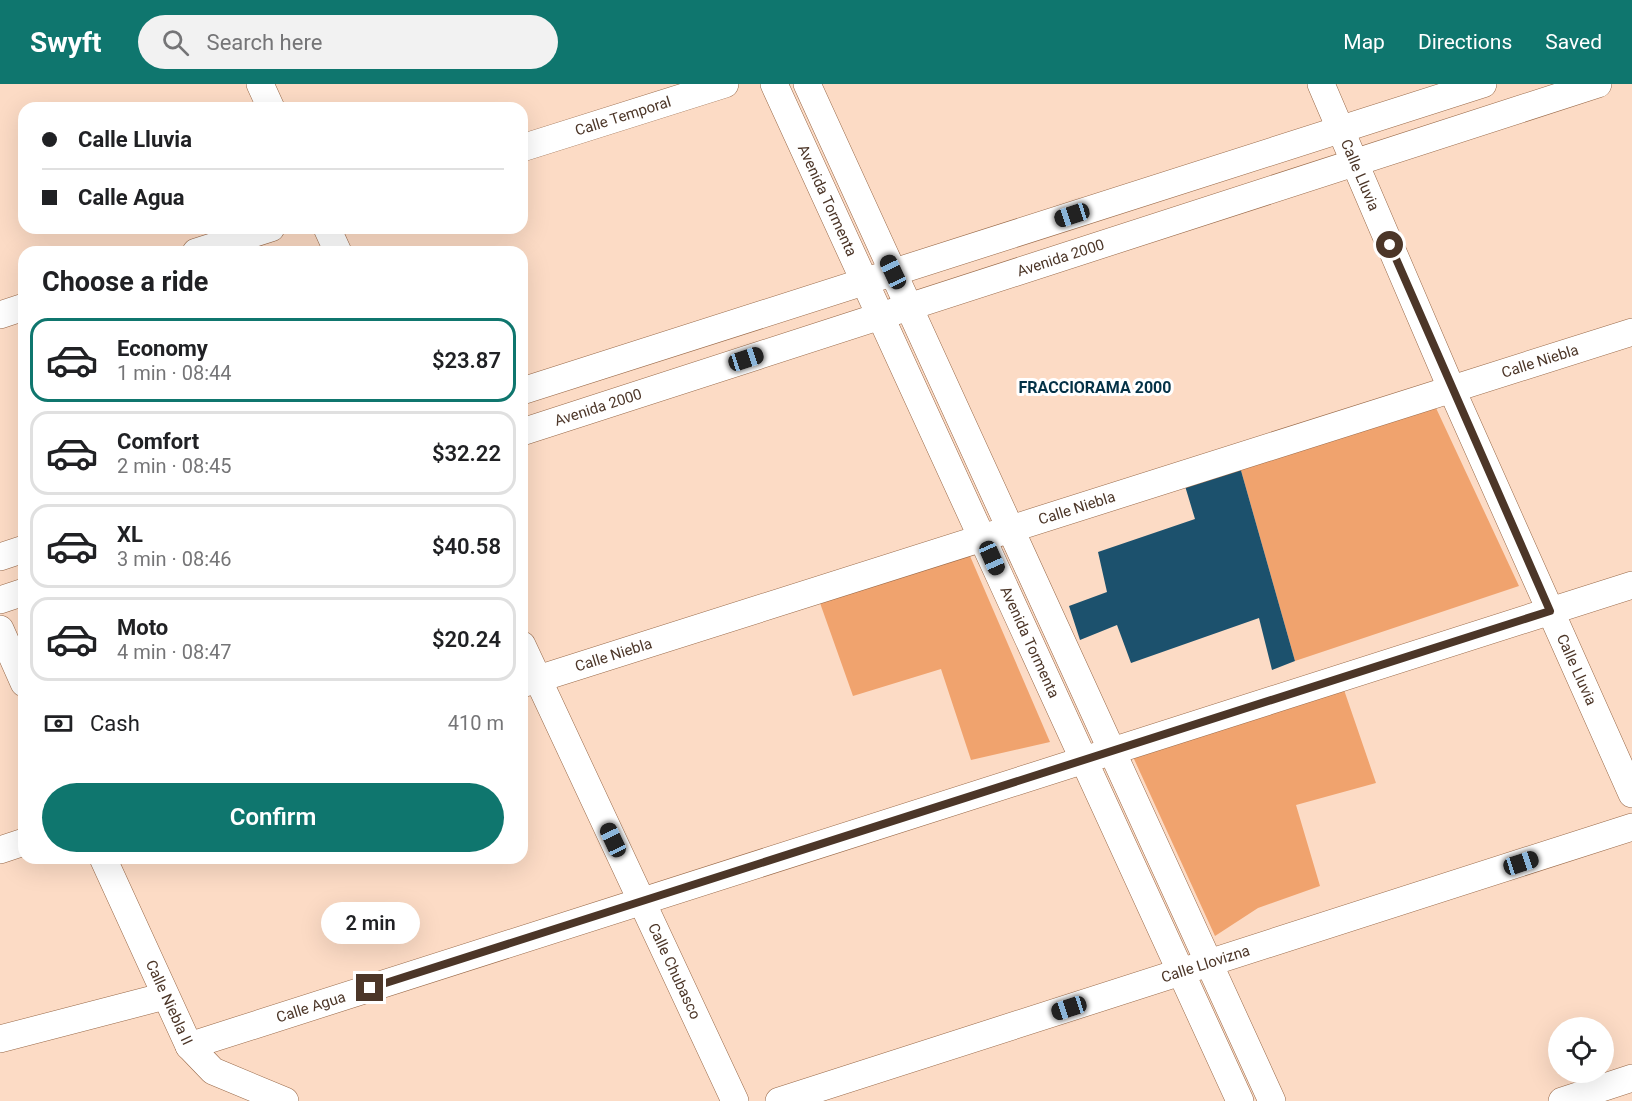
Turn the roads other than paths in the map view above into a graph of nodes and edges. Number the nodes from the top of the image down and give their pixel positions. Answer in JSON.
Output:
{"nodes":[{"id":1,"x":260,"y":84,"type":"edge"},
{"id":2,"x":725,"y":84,"type":"edge"},
{"id":3,"x":774,"y":84,"type":"edge"},
{"id":4,"x":807,"y":84,"type":"edge"},
{"id":5,"x":1321,"y":84,"type":"edge"},
{"id":6,"x":1483,"y":84,"type":"edge"},
{"id":7,"x":1598,"y":84,"type":"edge"},
{"id":8,"x":268,"y":102,"type":"edge"},
{"id":9,"x":1340,"y":130,"type":"junction"},
{"id":10,"x":528,"y":146,"type":"edge"},
{"id":11,"x":1354,"y":163,"type":"junction"},
{"id":12,"x":252,"y":234,"type":"edge"},
{"id":13,"x":215,"y":246,"type":"edge"},
{"id":14,"x":893,"y":272,"type":"junction"},
{"id":15,"x":865,"y":281,"type":"junction"},
{"id":16,"x":909,"y":306,"type":"junction"},
{"id":17,"x":18,"y":309,"type":"edge"},
{"id":18,"x":0,"y":315,"type":"edge"},
{"id":19,"x":880,"y":315,"type":"junction"},
{"id":20,"x":1632,"y":332,"type":"edge"},
{"id":21,"x":528,"y":389,"type":"edge"},
{"id":22,"x":1452,"y":390,"type":"junction"},
{"id":23,"x":528,"y":430,"type":"edge"},
{"id":24,"x":1011,"y":529,"type":"junction"},
{"id":25,"x":983,"y":538,"type":"junction"},
{"id":26,"x":18,"y":551,"type":"edge"},
{"id":27,"x":0,"y":557,"type":"edge"},
{"id":28,"x":1632,"y":585,"type":"edge"},
{"id":29,"x":18,"y":594,"type":"edge"},
{"id":30,"x":0,"y":600,"type":"edge"},
{"id":31,"x":1550,"y":611,"type":"junction"},
{"id":32,"x":0,"y":629,"type":"edge"},
{"id":33,"x":18,"y":669,"type":"edge"},
{"id":34,"x":530,"y":682,"type":"edge"},
{"id":35,"x":1112,"y":751,"type":"junction"},
{"id":36,"x":1083,"y":760,"type":"junction"},
{"id":37,"x":1632,"y":794,"type":"edge"},
{"id":38,"x":1632,"y":827,"type":"edge"},
{"id":39,"x":18,"y":844,"type":"edge"},
{"id":40,"x":0,"y":850,"type":"edge"},
{"id":41,"x":106,"y":864,"type":"edge"},
{"id":42,"x":641,"y":900,"type":"junction"},
{"id":43,"x":1209,"y":963,"type":"junction"},
{"id":44,"x":1181,"y":972,"type":"junction"},
{"id":45,"x":165,"y":996,"type":"junction"},
{"id":46,"x":0,"y":1039,"type":"edge"},
{"id":47,"x":189,"y":1046,"type":"junction"},
{"id":48,"x":1632,"y":1078,"type":"edge"},
{"id":49,"x":285,"y":1101,"type":"edge"},
{"id":50,"x":735,"y":1101,"type":"edge"},
{"id":51,"x":779,"y":1101,"type":"edge"},
{"id":52,"x":1240,"y":1101,"type":"edge"},
{"id":53,"x":1272,"y":1101,"type":"edge"},
{"id":54,"x":1562,"y":1101,"type":"edge"}],
"edges":[{"from":1,"to":8,"type":"street"},
{"from":2,"to":10,"type":"street","name":"Calle Temporal"},
{"from":3,"to":15,"type":"street","name":"Avenida Tormenta"},
{"from":4,"to":14,"type":"street","name":"Avenida Tormenta"},
{"from":5,"to":9,"type":"street","name":"Calle Lluvia"},
{"from":6,"to":9,"type":"street"},
{"from":7,"to":11,"type":"street","name":"Avenida 2000"},
{"from":9,"to":11,"type":"street","name":"Calle Lluvia"},
{"from":9,"to":14,"type":"street"},
{"from":11,"to":16,"type":"street","name":"Avenida 2000"},
{"from":11,"to":22,"type":"street","name":"Calle Lluvia"},
{"from":12,"to":13,"type":"street"},
{"from":14,"to":15,"type":"street"},
{"from":14,"to":16,"type":"street","name":"Avenida Tormenta"},
{"from":15,"to":19,"type":"street","name":"Avenida Tormenta"},
{"from":15,"to":21,"type":"street"},
{"from":16,"to":19,"type":"street","name":"Avenida 2000"},
{"from":16,"to":24,"type":"street","name":"Avenida Tormenta"},
{"from":17,"to":18,"type":"street"},
{"from":19,"to":23,"type":"street","name":"Avenida 2000"},
{"from":19,"to":25,"type":"street","name":"Avenida Tormenta"},
{"from":20,"to":22,"type":"street","name":"Calle Niebla"},
{"from":22,"to":24,"type":"street","name":"Calle Niebla"},
{"from":22,"to":31,"type":"street","name":"Calle Lluvia"},
{"from":24,"to":25,"type":"street","name":"Calle Niebla"},
{"from":24,"to":35,"type":"street","name":"Avenida Tormenta"},
{"from":25,"to":34,"type":"street","name":"Calle Niebla"},
{"from":25,"to":36,"type":"street","name":"Avenida Tormenta"},
{"from":26,"to":27,"type":"street"},
{"from":28,"to":31,"type":"street","name":"Calle Agua"},
{"from":29,"to":30,"type":"street"},
{"from":31,"to":35,"type":"street","name":"Calle Agua"},
{"from":31,"to":37,"type":"street","name":"Calle Lluvia"},
{"from":32,"to":33,"type":"street"},
{"from":34,"to":42,"type":"street","name":"Calle Chubasco"},
{"from":35,"to":36,"type":"street","name":"Calle Agua"},
{"from":35,"to":43,"type":"street","name":"Avenida Tormenta"},
{"from":36,"to":42,"type":"street","name":"Calle Agua"},
{"from":36,"to":44,"type":"street","name":"Avenida Tormenta"},
{"from":38,"to":43,"type":"street","name":"Calle Llovizna"},
{"from":39,"to":40,"type":"street"},
{"from":41,"to":45,"type":"street","name":"Calle Niebla II"},
{"from":42,"to":47,"type":"street","name":"Calle Agua"},
{"from":42,"to":50,"type":"street","name":"Calle Chubasco"},
{"from":43,"to":44,"type":"street","name":"Calle Llovizna"},
{"from":43,"to":53,"type":"street","name":"Avenida Tormenta"},
{"from":44,"to":51,"type":"street","name":"Calle Llovizna"},
{"from":44,"to":52,"type":"street","name":"Avenida Tormenta"},
{"from":45,"to":46,"type":"street"},
{"from":45,"to":47,"type":"street","name":"Calle Niebla II"},
{"from":47,"to":49,"type":"street","name":"Calle Niebla II"},
{"from":48,"to":54,"type":"street"}]}
